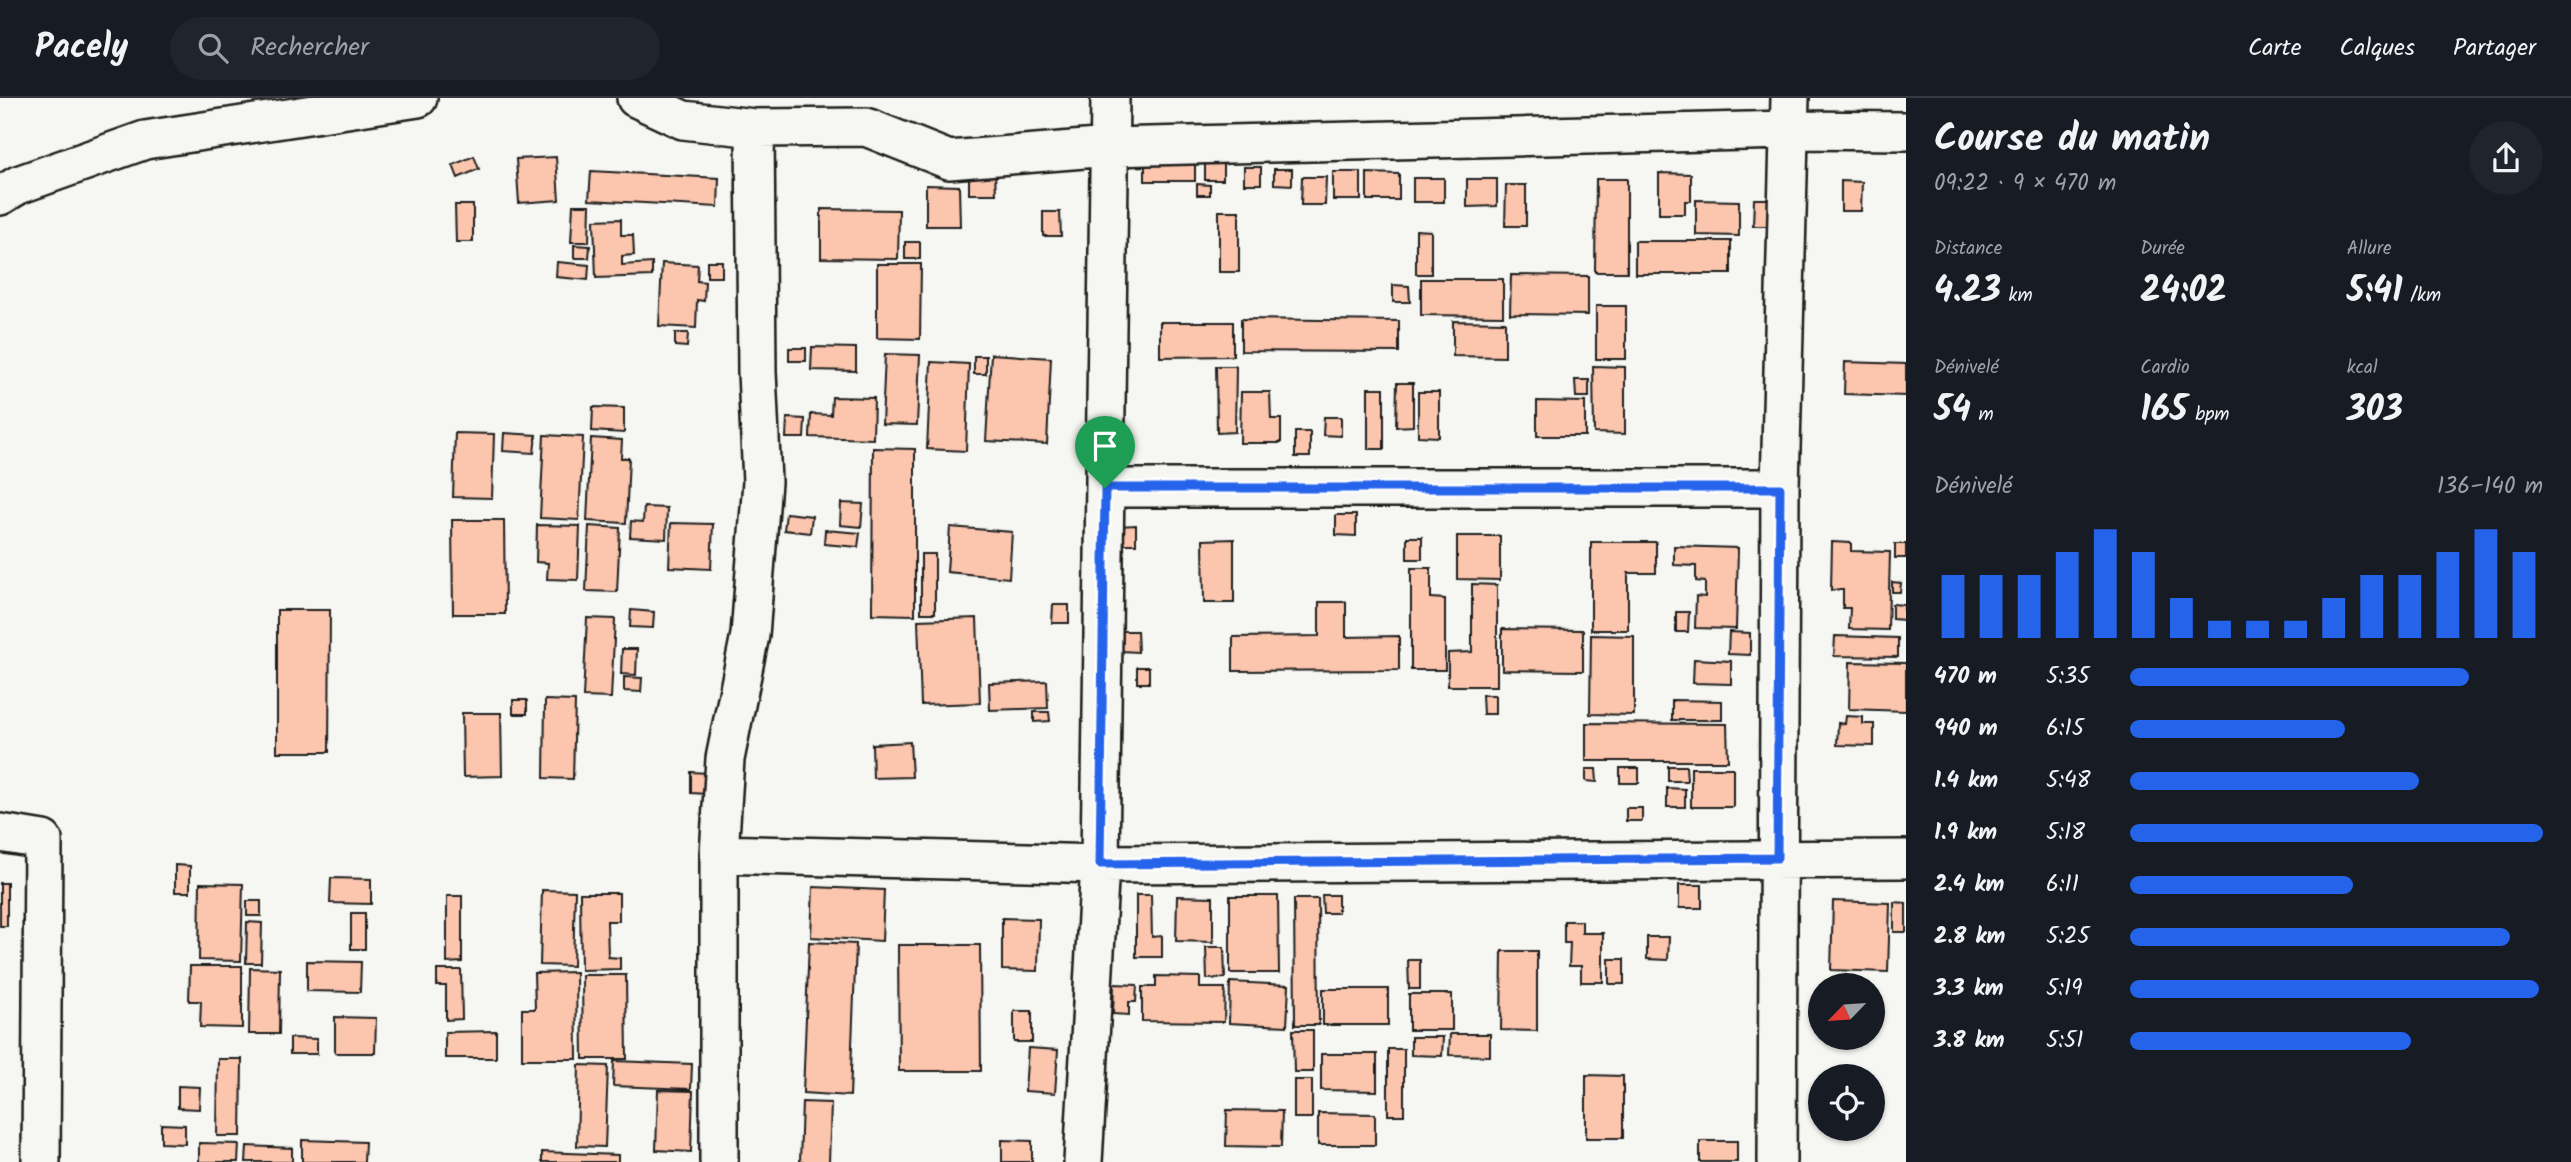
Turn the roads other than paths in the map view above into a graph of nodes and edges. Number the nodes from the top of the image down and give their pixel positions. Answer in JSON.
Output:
{"nodes":[{"id":1,"x":418,"y":98,"type":"edge"},
{"id":2,"x":636,"y":98,"type":"edge"},
{"id":3,"x":1110,"y":98,"type":"edge"},
{"id":4,"x":1790,"y":114,"type":"edge"},
{"id":5,"x":755,"y":128,"type":"junction"},
{"id":6,"x":1906,"y":131,"type":"edge"},
{"id":7,"x":1110,"y":147,"type":"junction"},
{"id":8,"x":0,"y":196,"type":"edge"},
{"id":9,"x":1105,"y":488,"type":"junction"},
{"id":10,"x":1780,"y":488,"type":"junction"},
{"id":11,"x":0,"y":833,"type":"edge"},
{"id":12,"x":719,"y":854,"type":"junction"},
{"id":13,"x":1777,"y":858,"type":"junction"},
{"id":14,"x":1906,"y":859,"type":"edge"},
{"id":15,"x":1100,"y":864,"type":"junction"},
{"id":16,"x":41,"y":1162,"type":"edge"},
{"id":17,"x":719,"y":1162,"type":"edge"},
{"id":18,"x":1083,"y":1162,"type":"edge"},
{"id":19,"x":1777,"y":1162,"type":"edge"}],
"edges":[{"from":1,"to":8,"type":"street"},
{"from":2,"to":5,"type":"street"},
{"from":3,"to":7,"type":"street"},
{"from":4,"to":6,"type":"street"},
{"from":4,"to":7,"type":"street"},
{"from":4,"to":10,"type":"street"},
{"from":5,"to":7,"type":"street"},
{"from":5,"to":12,"type":"street"},
{"from":7,"to":9,"type":"street"},
{"from":9,"to":10,"type":"street"},
{"from":9,"to":15,"type":"street"},
{"from":10,"to":13,"type":"street"},
{"from":11,"to":16,"type":"street"},
{"from":12,"to":15,"type":"street"},
{"from":12,"to":17,"type":"street"},
{"from":13,"to":14,"type":"street"},
{"from":13,"to":15,"type":"street"},
{"from":13,"to":19,"type":"street"},
{"from":15,"to":18,"type":"street"}]}
